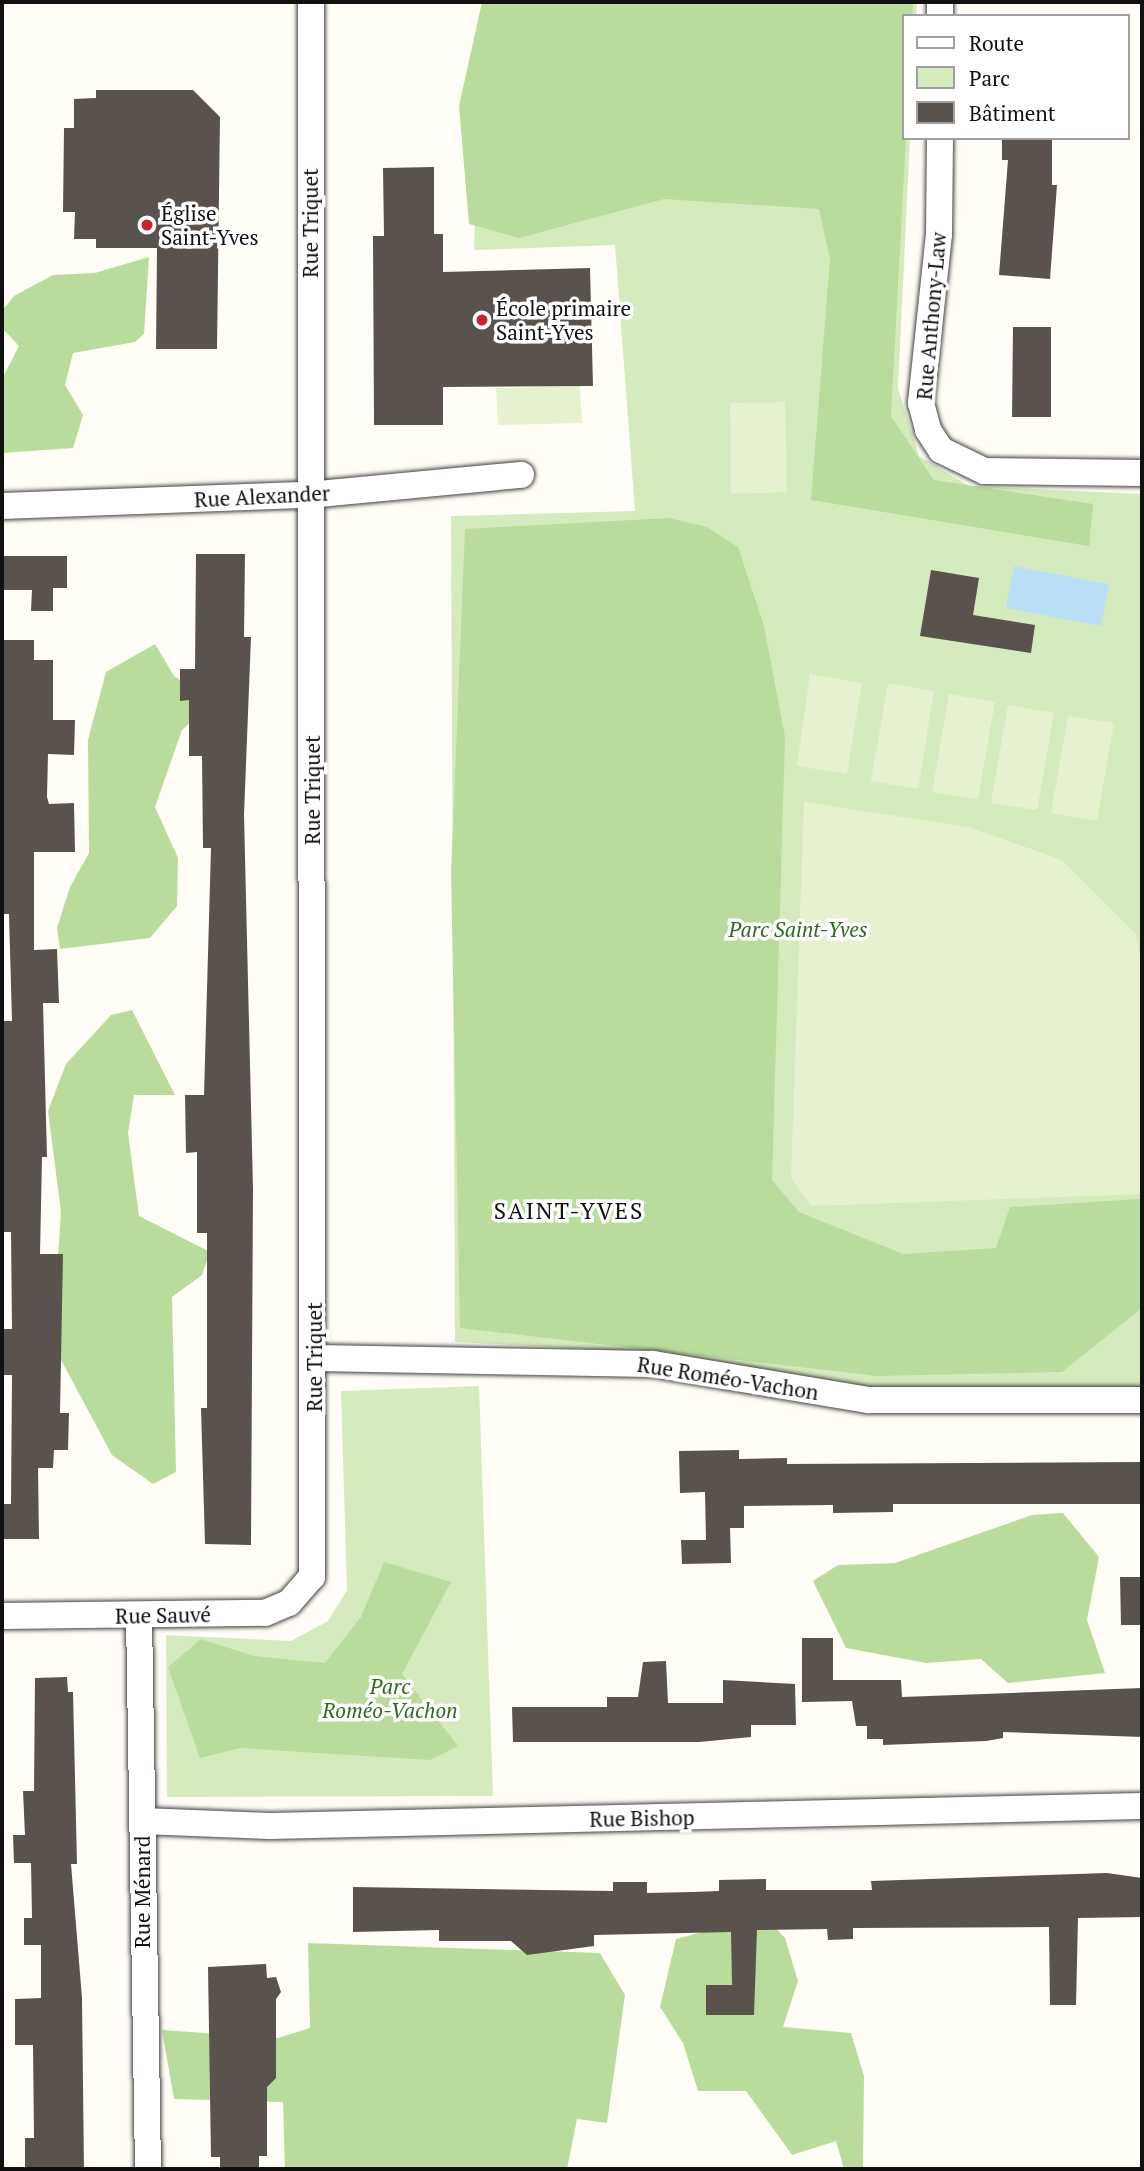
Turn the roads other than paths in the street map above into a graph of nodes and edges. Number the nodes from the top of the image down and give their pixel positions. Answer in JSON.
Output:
{"nodes":[{"id":1,"x":311,"y":2,"type":"edge"},
{"id":2,"x":940,"y":140,"type":"edge"},
{"id":3,"x":1142,"y":474,"type":"edge"},
{"id":4,"x":521,"y":475,"type":"dead end"},
{"id":5,"x":308,"y":495,"type":"junction"},
{"id":6,"x":2,"y":506,"type":"edge"},
{"id":7,"x":314,"y":1357,"type":"junction"},
{"id":8,"x":1142,"y":1400,"type":"edge"},
{"id":9,"x":312,"y":1577,"type":"joint"},
{"id":10,"x":139,"y":1615,"type":"junction"},
{"id":11,"x":2,"y":1616,"type":"edge"},
{"id":12,"x":1142,"y":1805,"type":"edge"},
{"id":13,"x":142,"y":1821,"type":"junction"},
{"id":14,"x":148,"y":2169,"type":"edge"}],
"edges":[{"from":1,"to":5,"type":"street","name":"Rue Triquet"},
{"from":2,"to":3,"type":"street","name":"Rue Anthony-Law"},
{"from":4,"to":5,"type":"street","name":"Rue Alexander"},
{"from":5,"to":6,"type":"street","name":"Rue Alexander"},
{"from":5,"to":7,"type":"street","name":"Rue Triquet"},
{"from":7,"to":8,"type":"street","name":"Rue Roméo-Vachon"},
{"from":7,"to":9,"type":"street","name":"Rue Triquet"},
{"from":9,"to":10,"type":"street","name":"Rue Sauvé"},
{"from":10,"to":11,"type":"street","name":"Rue Sauvé"},
{"from":10,"to":13,"type":"street","name":"Rue Ménard"},
{"from":12,"to":13,"type":"street","name":"Rue Bishop"},
{"from":13,"to":14,"type":"street","name":"Rue Ménard"}]}
